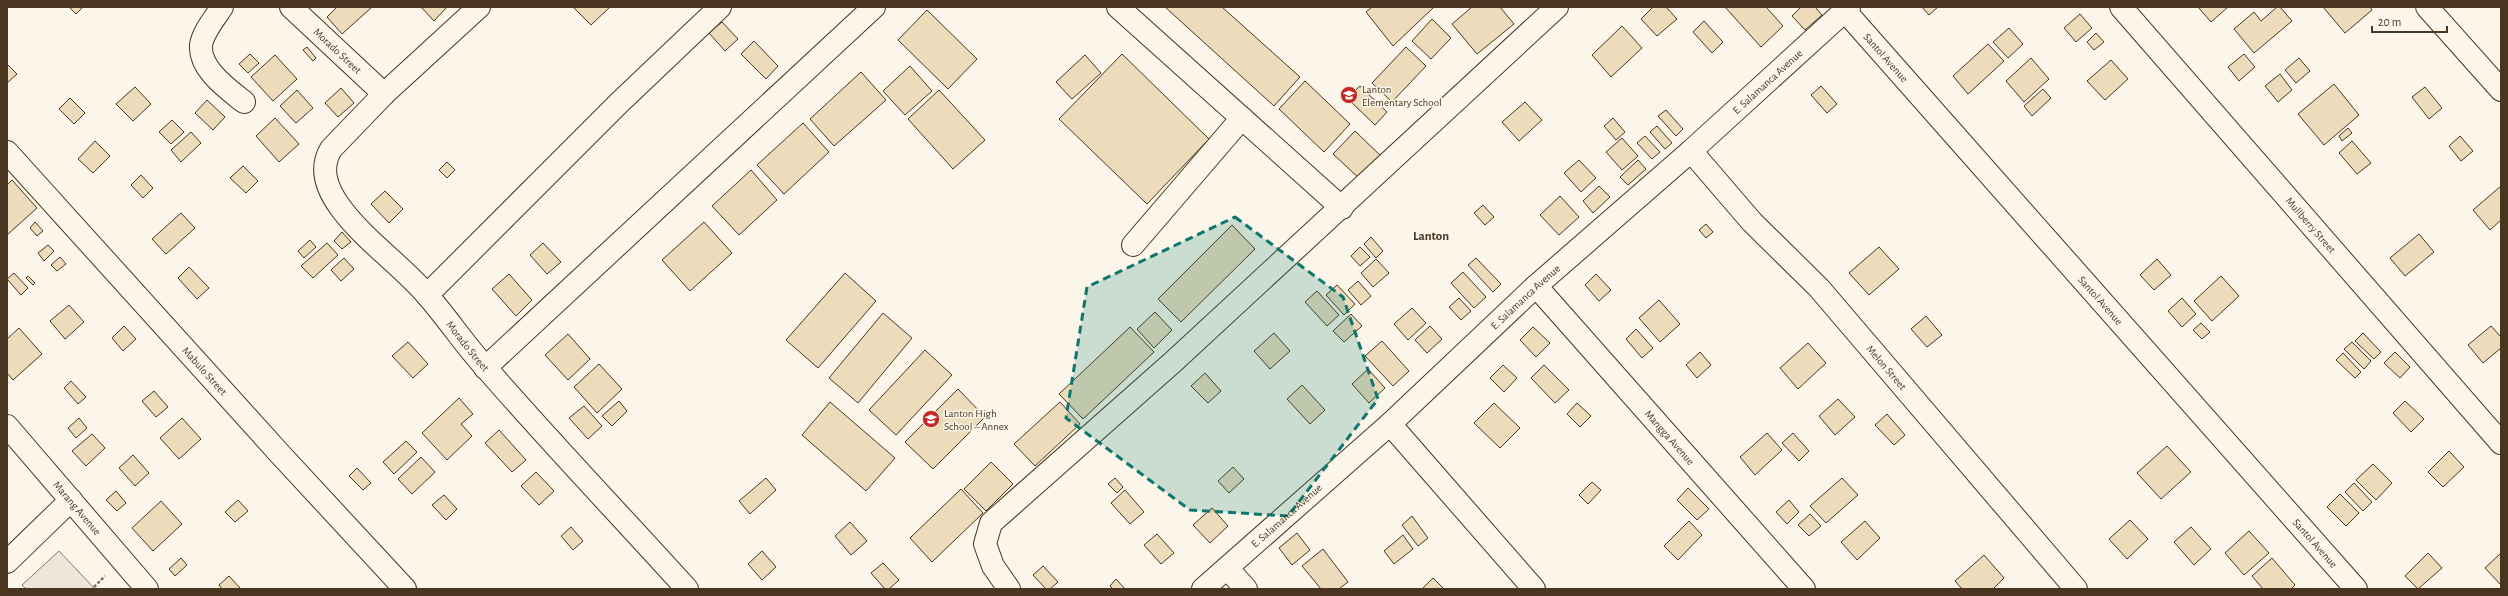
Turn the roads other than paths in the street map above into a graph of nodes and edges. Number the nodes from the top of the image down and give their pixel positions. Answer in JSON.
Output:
{"nodes":[{"id":1,"x":222,"y":7,"type":"edge"},
{"id":2,"x":291,"y":7,"type":"edge"},
{"id":3,"x":479,"y":7,"type":"edge"},
{"id":4,"x":720,"y":7,"type":"edge"},
{"id":5,"x":874,"y":7,"type":"edge"},
{"id":6,"x":1118,"y":7,"type":"edge"},
{"id":7,"x":1557,"y":7,"type":"edge"},
{"id":8,"x":2121,"y":7,"type":"edge"},
{"id":9,"x":2427,"y":7,"type":"edge"},
{"id":10,"x":1847,"y":9,"type":"edge"},
{"id":11,"x":2501,"y":90,"type":"edge"},
{"id":12,"x":384,"y":94,"type":"junction"},
{"id":13,"x":244,"y":102,"type":"dead end"},
{"id":14,"x":1242,"y":118,"type":"junction"},
{"id":15,"x":1691,"y":151,"type":"junction"},
{"id":16,"x":7,"y":152,"type":"edge"},
{"id":17,"x":1342,"y":208,"type":"junction"},
{"id":18,"x":1133,"y":245,"type":"dead end"},
{"id":19,"x":1536,"y":286,"type":"junction"},
{"id":20,"x":427,"y":294,"type":"junction"},
{"id":21,"x":486,"y":368,"type":"junction"},
{"id":22,"x":1390,"y":424,"type":"junction"},
{"id":23,"x":7,"y":426,"type":"edge"},
{"id":24,"x":2501,"y":444,"type":"edge"},
{"id":25,"x":71,"y":500,"type":"junction"},
{"id":26,"x":7,"y":562,"type":"edge"},
{"id":27,"x":1227,"y":568,"type":"junction"},
{"id":28,"x":147,"y":589,"type":"edge"},
{"id":29,"x":405,"y":589,"type":"edge"},
{"id":30,"x":688,"y":589,"type":"edge"},
{"id":31,"x":1009,"y":589,"type":"edge"},
{"id":32,"x":1203,"y":589,"type":"edge"},
{"id":33,"x":1246,"y":589,"type":"edge"},
{"id":34,"x":1534,"y":589,"type":"edge"},
{"id":35,"x":1804,"y":589,"type":"edge"},
{"id":36,"x":2076,"y":589,"type":"edge"},
{"id":37,"x":2356,"y":589,"type":"edge"}],
"edges":[{"from":1,"to":13,"type":"street"},
{"from":2,"to":12,"type":"street","name":"Morado Street"},
{"from":3,"to":12,"type":"street","name":"Morado Street"},
{"from":4,"to":20,"type":"street"},
{"from":5,"to":21,"type":"street"},
{"from":6,"to":14,"type":"street"},
{"from":7,"to":17,"type":"street"},
{"from":8,"to":24,"type":"street","name":"Mullberry Street"},
{"from":9,"to":11,"type":"street"},
{"from":10,"to":15,"type":"street","name":"E. Salamanca Avenue"},
{"from":10,"to":37,"type":"street","name":"Santol Avenue"},
{"from":12,"to":20,"type":"street","name":"Morado Street"},
{"from":14,"to":17,"type":"street"},
{"from":14,"to":18,"type":"street"},
{"from":15,"to":19,"type":"street","name":"E. Salamanca Avenue"},
{"from":15,"to":36,"type":"street","name":"Melon Street"},
{"from":16,"to":29,"type":"street","name":"Mabulo Street"},
{"from":17,"to":31,"type":"street"},
{"from":19,"to":22,"type":"street","name":"E. Salamanca Avenue"},
{"from":19,"to":35,"type":"street","name":"Mangga Avenue"},
{"from":20,"to":21,"type":"street","name":"Morado Street"},
{"from":21,"to":30,"type":"street","name":"Morado Street"},
{"from":22,"to":27,"type":"street","name":"E. Salamanca Avenue"},
{"from":22,"to":34,"type":"street"},
{"from":23,"to":25,"type":"street","name":"Marang Avenue"},
{"from":25,"to":26,"type":"street"},
{"from":25,"to":28,"type":"street","name":"Marang Avenue"},
{"from":27,"to":32,"type":"street","name":"E. Salamanca Avenue"},
{"from":27,"to":33,"type":"street"}]}
